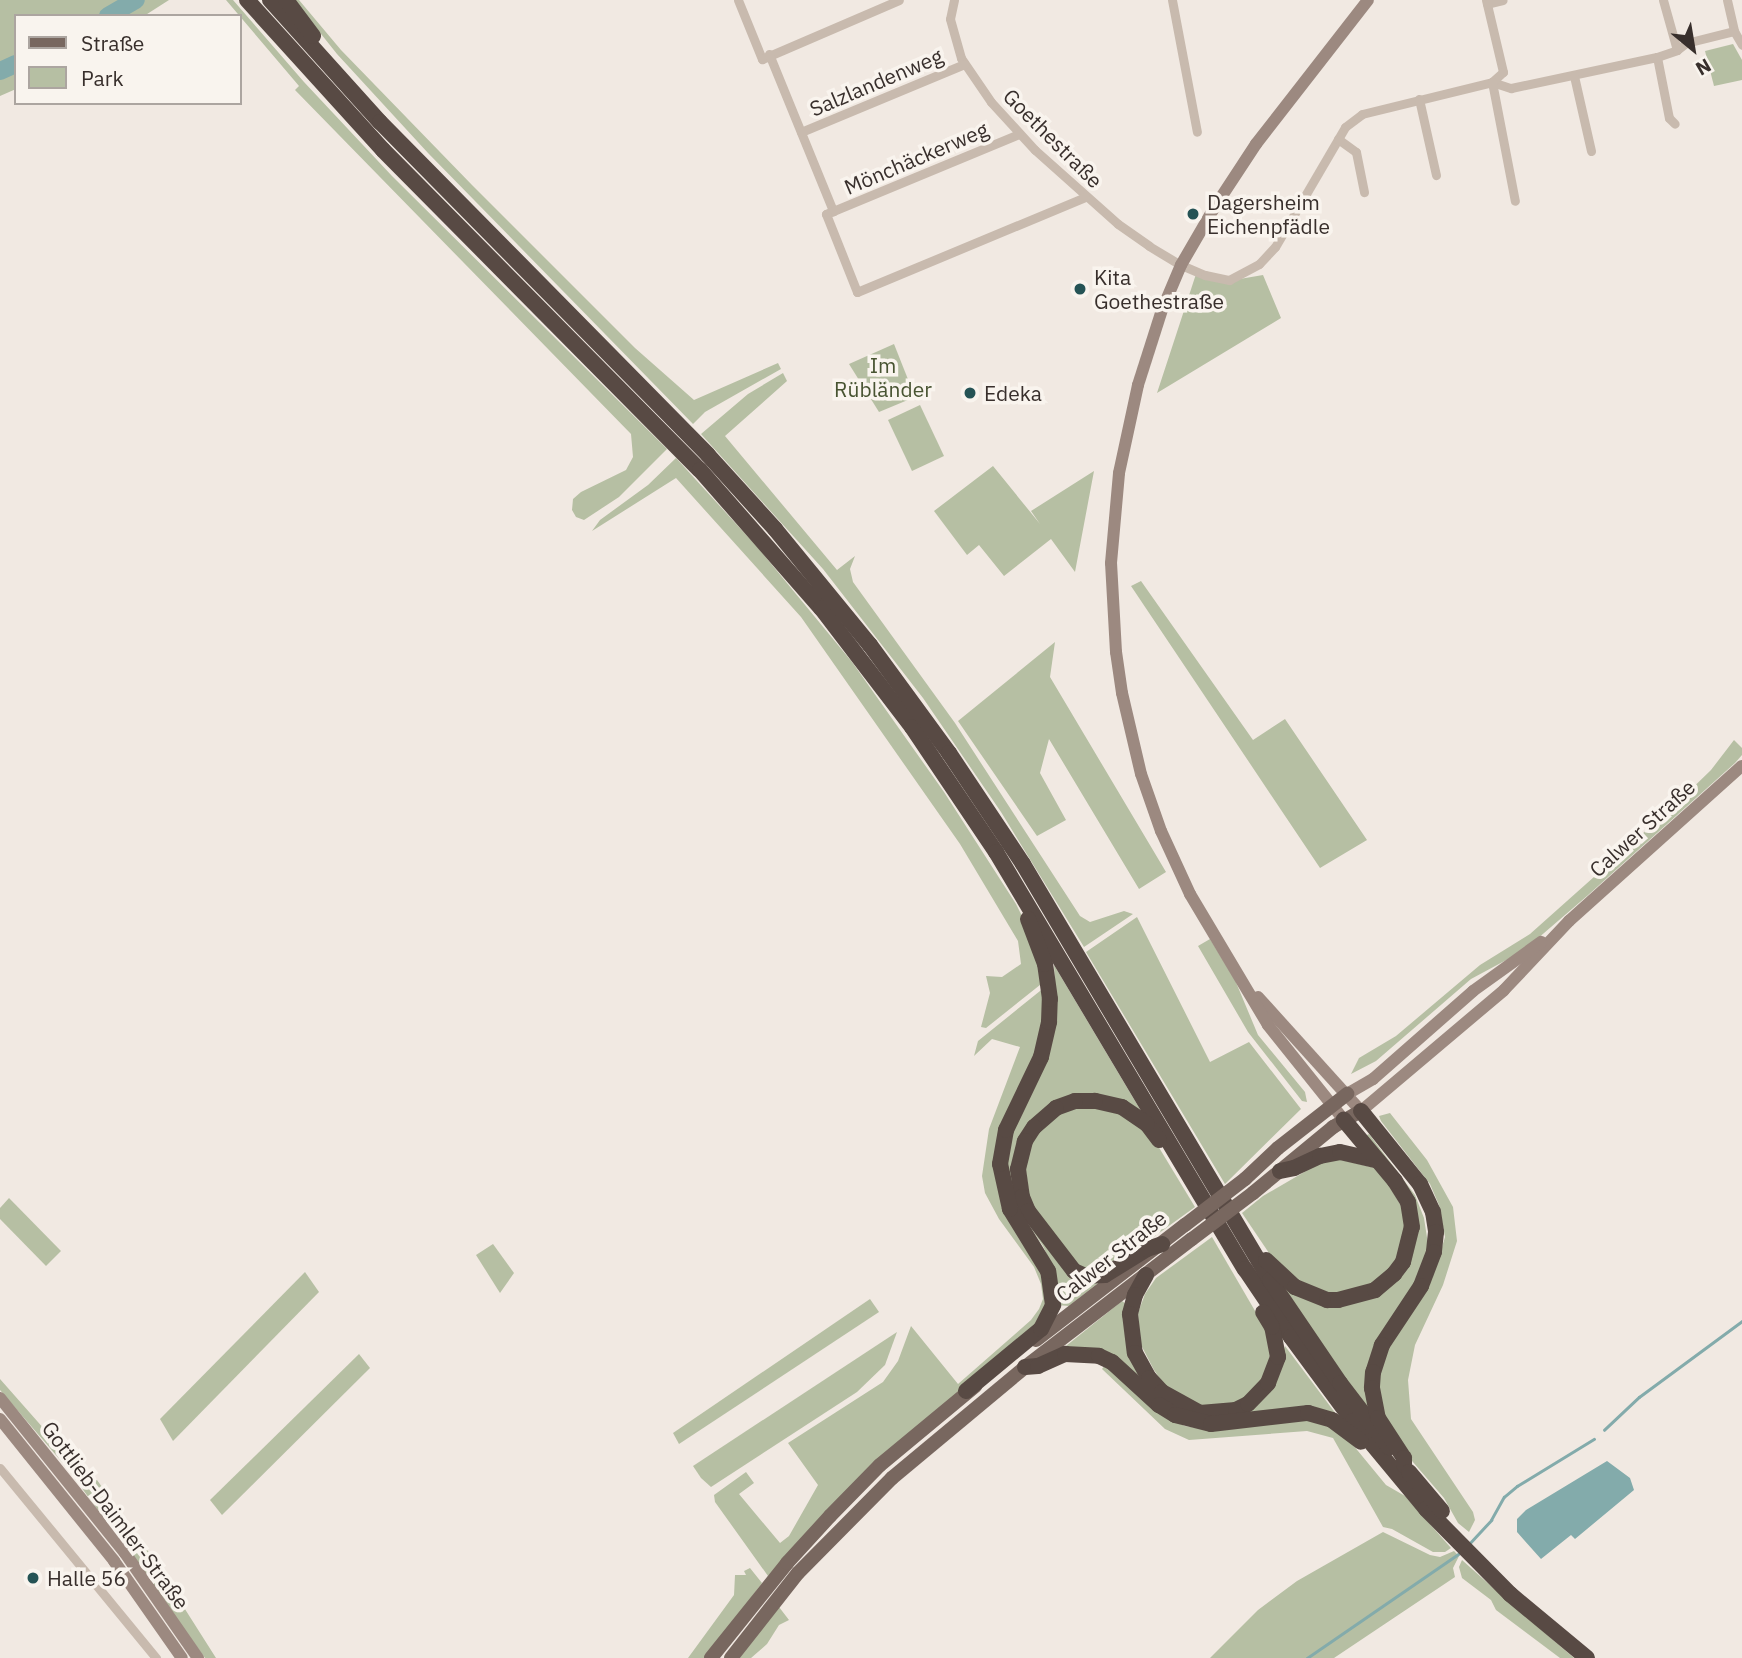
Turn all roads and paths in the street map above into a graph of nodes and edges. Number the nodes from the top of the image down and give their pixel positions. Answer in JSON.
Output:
{"nodes":[{"id":1,"x":247,"y":0,"type":"edge"},
{"id":2,"x":270,"y":0,"type":"edge"},
{"id":3,"x":286,"y":0,"type":"edge"},
{"id":4,"x":738,"y":0,"type":"edge"},
{"id":5,"x":899,"y":0,"type":"edge"},
{"id":6,"x":954,"y":0,"type":"edge"},
{"id":7,"x":1172,"y":0,"type":"edge"},
{"id":8,"x":1368,"y":0,"type":"edge"},
{"id":9,"x":1503,"y":0,"type":"edge"},
{"id":10,"x":1663,"y":0,"type":"edge"},
{"id":11,"x":1727,"y":0,"type":"edge"},
{"id":12,"x":1486,"y":2,"type":"edge"},
{"id":13,"x":1734,"y":31,"type":"junction"},
{"id":14,"x":1742,"y":45,"type":"edge"},
{"id":15,"x":1677,"y":50,"type":"junction"},
{"id":16,"x":766,"y":56,"type":"junction"},
{"id":17,"x":1657,"y":57,"type":"junction"},
{"id":18,"x":964,"y":65,"type":"junction"},
{"id":19,"x":1574,"y":75,"type":"junction"},
{"id":20,"x":1492,"y":82,"type":"junction"},
{"id":21,"x":1419,"y":99,"type":"junction"},
{"id":22,"x":369,"y":111,"type":"junction"},
{"id":23,"x":1675,"y":124,"type":"dead end"},
{"id":24,"x":802,"y":132,"type":"junction"},
{"id":25,"x":1197,"y":132,"type":"dead end"},
{"id":26,"x":1019,"y":134,"type":"junction"},
{"id":27,"x":1338,"y":139,"type":"junction"},
{"id":28,"x":1591,"y":151,"type":"dead end"},
{"id":29,"x":1436,"y":175,"type":"dead end"},
{"id":30,"x":1364,"y":192,"type":"dead end"},
{"id":31,"x":1085,"y":197,"type":"junction"},
{"id":32,"x":1516,"y":201,"type":"dead end"},
{"id":33,"x":830,"y":213,"type":"junction"},
{"id":34,"x":1181,"y":265,"type":"junction"},
{"id":35,"x":1742,"y":766,"type":"edge"},
{"id":36,"x":1010,"y":875,"type":"junction"},
{"id":37,"x":1569,"y":922,"type":"junction"},
{"id":38,"x":1248,"y":986,"type":"junction"},
{"id":39,"x":1347,"y":1094,"type":"junction"},
{"id":40,"x":1332,"y":1106,"type":"junction"},
{"id":41,"x":1361,"y":1111,"type":"junction"},
{"id":42,"x":1344,"y":1120,"type":"junction"},
{"id":43,"x":1381,"y":1162,"type":"junction"},
{"id":44,"x":1185,"y":1167,"type":"junction"},
{"id":45,"x":1280,"y":1171,"type":"junction"},
{"id":46,"x":1207,"y":1175,"type":"junction"},
{"id":47,"x":1162,"y":1244,"type":"junction"},
{"id":48,"x":1245,"y":1269,"type":"junction"},
{"id":49,"x":1146,"y":1275,"type":"junction"},
{"id":50,"x":1025,"y":1367,"type":"junction"},
{"id":51,"x":966,"y":1391,"type":"junction"},
{"id":52,"x":0,"y":1398,"type":"edge"},
{"id":53,"x":0,"y":1419,"type":"edge"},
{"id":54,"x":1404,"y":1465,"type":"junction"},
{"id":55,"x":0,"y":1468,"type":"edge"},
{"id":56,"x":1415,"y":1496,"type":"junction"},
{"id":57,"x":1452,"y":1530,"type":"junction"},
{"id":58,"x":1480,"y":1559,"type":"junction"},
{"id":59,"x":156,"y":1658,"type":"edge"},
{"id":60,"x":182,"y":1658,"type":"edge"},
{"id":61,"x":198,"y":1658,"type":"edge"},
{"id":62,"x":711,"y":1658,"type":"edge"},
{"id":63,"x":730,"y":1658,"type":"edge"},
{"id":64,"x":1587,"y":1658,"type":"edge"},
{"id":65,"x":1600,"y":1658,"type":"edge"}],
"edges":[{"from":1,"to":36,"type":"highway"},
{"from":2,"to":22,"type":"highway"},
{"from":3,"to":22,"type":"highway"},
{"from":4,"to":16,"type":"street"},
{"from":5,"to":16,"type":"street"},
{"from":6,"to":18,"type":"street","name":"Goethestraße"},
{"from":7,"to":25,"type":"street"},
{"from":8,"to":34,"type":"main road"},
{"from":9,"to":12,"type":"street"},
{"from":10,"to":15,"type":"street"},
{"from":11,"to":13,"type":"street"},
{"from":12,"to":20,"type":"street"},
{"from":13,"to":14,"type":"street"},
{"from":13,"to":15,"type":"street","name":"Goethestraße"},
{"from":15,"to":17,"type":"street","name":"Goethestraße"},
{"from":16,"to":24,"type":"street"},
{"from":17,"to":19,"type":"street","name":"Goethestraße"},
{"from":17,"to":23,"type":"street"},
{"from":18,"to":24,"type":"street","name":"Salzlandenweg"},
{"from":18,"to":26,"type":"street","name":"Goethestraße"},
{"from":19,"to":20,"type":"street","name":"Goethestraße"},
{"from":19,"to":28,"type":"street"},
{"from":20,"to":21,"type":"street","name":"Goethestraße"},
{"from":20,"to":32,"type":"street"},
{"from":21,"to":27,"type":"street","name":"Goethestraße"},
{"from":21,"to":29,"type":"street"},
{"from":22,"to":46,"type":"highway"},
{"from":24,"to":33,"type":"street"},
{"from":26,"to":31,"type":"street","name":"Goethestraße"},
{"from":26,"to":33,"type":"street","name":"Mönchäckerweg"},
{"from":27,"to":30,"type":"street"},
{"from":27,"to":34,"type":"street","name":"Goethestraße"},
{"from":31,"to":33,"type":"street"},
{"from":31,"to":34,"type":"street","name":"Goethestraße"},
{"from":34,"to":38,"type":"main road"},
{"from":35,"to":37,"type":"main road","name":"Calwer Straße"},
{"from":36,"to":44,"type":"highway"},
{"from":36,"to":51,"type":"highway"},
{"from":37,"to":39,"type":"main road","name":"Calwer Straße"},
{"from":37,"to":41,"type":"main road","name":"Calwer Straße"},
{"from":38,"to":39,"type":"main road"},
{"from":38,"to":40,"type":"main road"},
{"from":39,"to":40,"type":"main road","name":"Calwer Straße"},
{"from":39,"to":41,"type":"main road"},
{"from":40,"to":42,"type":"main road"},
{"from":40,"to":47,"type":"main road","name":"Calwer Straße","bridge":true},
{"from":41,"to":42,"type":"main road","name":"Calwer Straße"},
{"from":41,"to":54,"type":"highway"},
{"from":42,"to":43,"type":"highway"},
{"from":42,"to":45,"type":"main road","name":"Calwer Straße"},
{"from":43,"to":45,"type":"highway"},
{"from":43,"to":46,"type":"highway"},
{"from":44,"to":47,"type":"highway"},
{"from":44,"to":48,"type":"highway"},
{"from":45,"to":49,"type":"main road","name":"Calwer Straße","bridge":true},
{"from":46,"to":54,"type":"highway"},
{"from":47,"to":51,"type":"main road","name":"Calwer Straße"},
{"from":48,"to":49,"type":"highway"},
{"from":48,"to":56,"type":"highway"},
{"from":49,"to":50,"type":"main road","name":"Calwer Straße"},
{"from":50,"to":56,"type":"highway"},
{"from":50,"to":63,"type":"main road","name":"Calwer Straße"},
{"from":51,"to":62,"type":"main road","name":"Calwer Straße"},
{"from":52,"to":61,"type":"main road","name":"Gottlieb-Daimler-Straße"},
{"from":53,"to":60,"type":"main road","name":"Gottlieb-Daimler-Straße"},
{"from":54,"to":57,"type":"highway"},
{"from":55,"to":59,"type":"street"},
{"from":56,"to":57,"type":"highway"},
{"from":57,"to":58,"type":"highway"},
{"from":58,"to":64,"type":"highway"},
{"from":58,"to":65,"type":"highway"}]}
